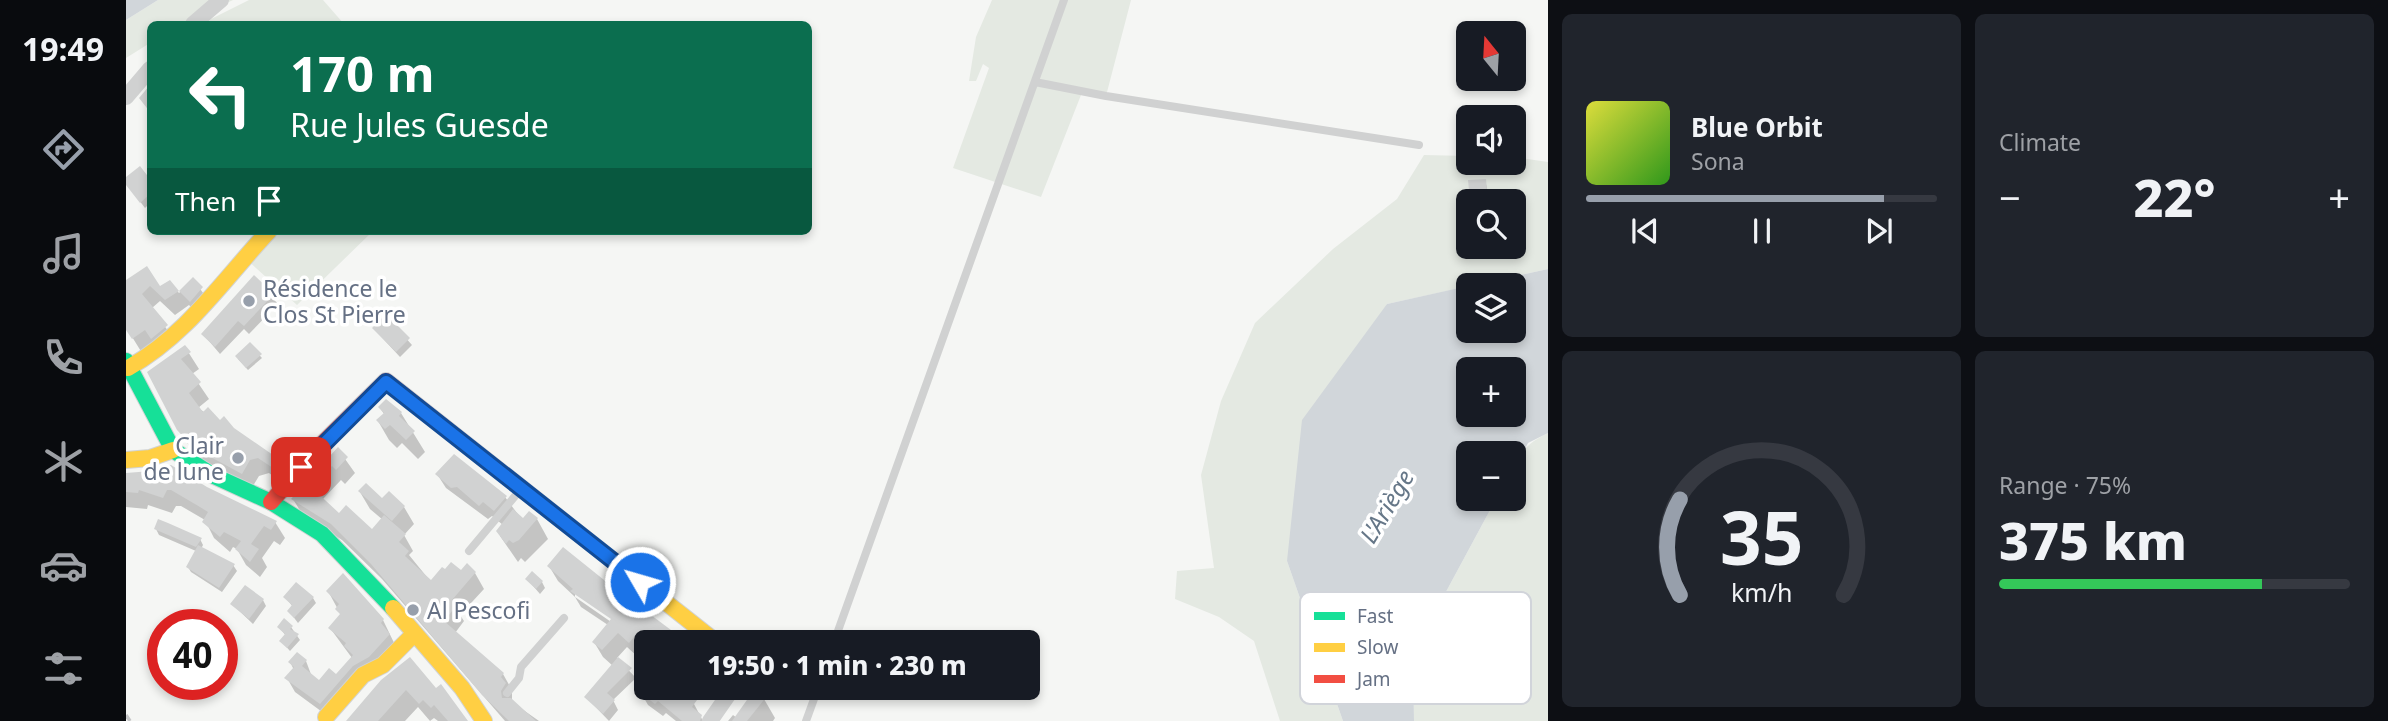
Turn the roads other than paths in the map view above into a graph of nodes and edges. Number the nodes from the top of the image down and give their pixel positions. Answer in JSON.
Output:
{"nodes":[{"id":1,"x":221,"y":0,"type":"edge"},
{"id":2,"x":1064,"y":0,"type":"edge"},
{"id":3,"x":196,"y":21,"type":"edge"},
{"id":4,"x":147,"y":72,"type":"edge"},
{"id":5,"x":1035,"y":82,"type":"junction"},
{"id":6,"x":126,"y":97,"type":"edge"},
{"id":7,"x":1419,"y":145,"type":"dead end"},
{"id":8,"x":266,"y":235,"type":"edge"},
{"id":9,"x":127,"y":365,"type":"edge"},
{"id":10,"x":173,"y":450,"type":"junction"},
{"id":11,"x":126,"y":460,"type":"edge"},
{"id":12,"x":522,"y":488,"type":"junction"},
{"id":13,"x":271,"y":502,"type":"junction"},
{"id":14,"x":469,"y":551,"type":"dead end"},
{"id":15,"x":564,"y":618,"type":"dead end"},
{"id":16,"x":701,"y":630,"type":"edge"},
{"id":17,"x":838,"y":630,"type":"edge"},
{"id":18,"x":414,"y":634,"type":"junction"},
{"id":19,"x":507,"y":692,"type":"dead end"},
{"id":20,"x":725,"y":700,"type":"edge"},
{"id":21,"x":814,"y":700,"type":"edge"},
{"id":22,"x":485,"y":717,"type":"edge"},
{"id":23,"x":327,"y":720,"type":"edge"},
{"id":24,"x":710,"y":721,"type":"edge"},
{"id":25,"x":806,"y":721,"type":"edge"}],
"edges":[{"from":1,"to":3,"type":"street"},
{"from":2,"to":5,"type":"lane"},
{"from":4,"to":6,"type":"street"},
{"from":5,"to":7,"type":"lane"},
{"from":5,"to":17,"type":"lane"},
{"from":8,"to":9,"type":"street"},
{"from":9,"to":10,"type":"street"},
{"from":10,"to":11,"type":"street"},
{"from":10,"to":13,"type":"street"},
{"from":12,"to":13,"type":"street"},
{"from":12,"to":14,"type":"lane"},
{"from":12,"to":16,"type":"street"},
{"from":13,"to":18,"type":"street"},
{"from":15,"to":19,"type":"lane"},
{"from":18,"to":22,"type":"street"},
{"from":18,"to":23,"type":"street"},
{"from":20,"to":24,"type":"street"},
{"from":21,"to":25,"type":"lane"}]}
